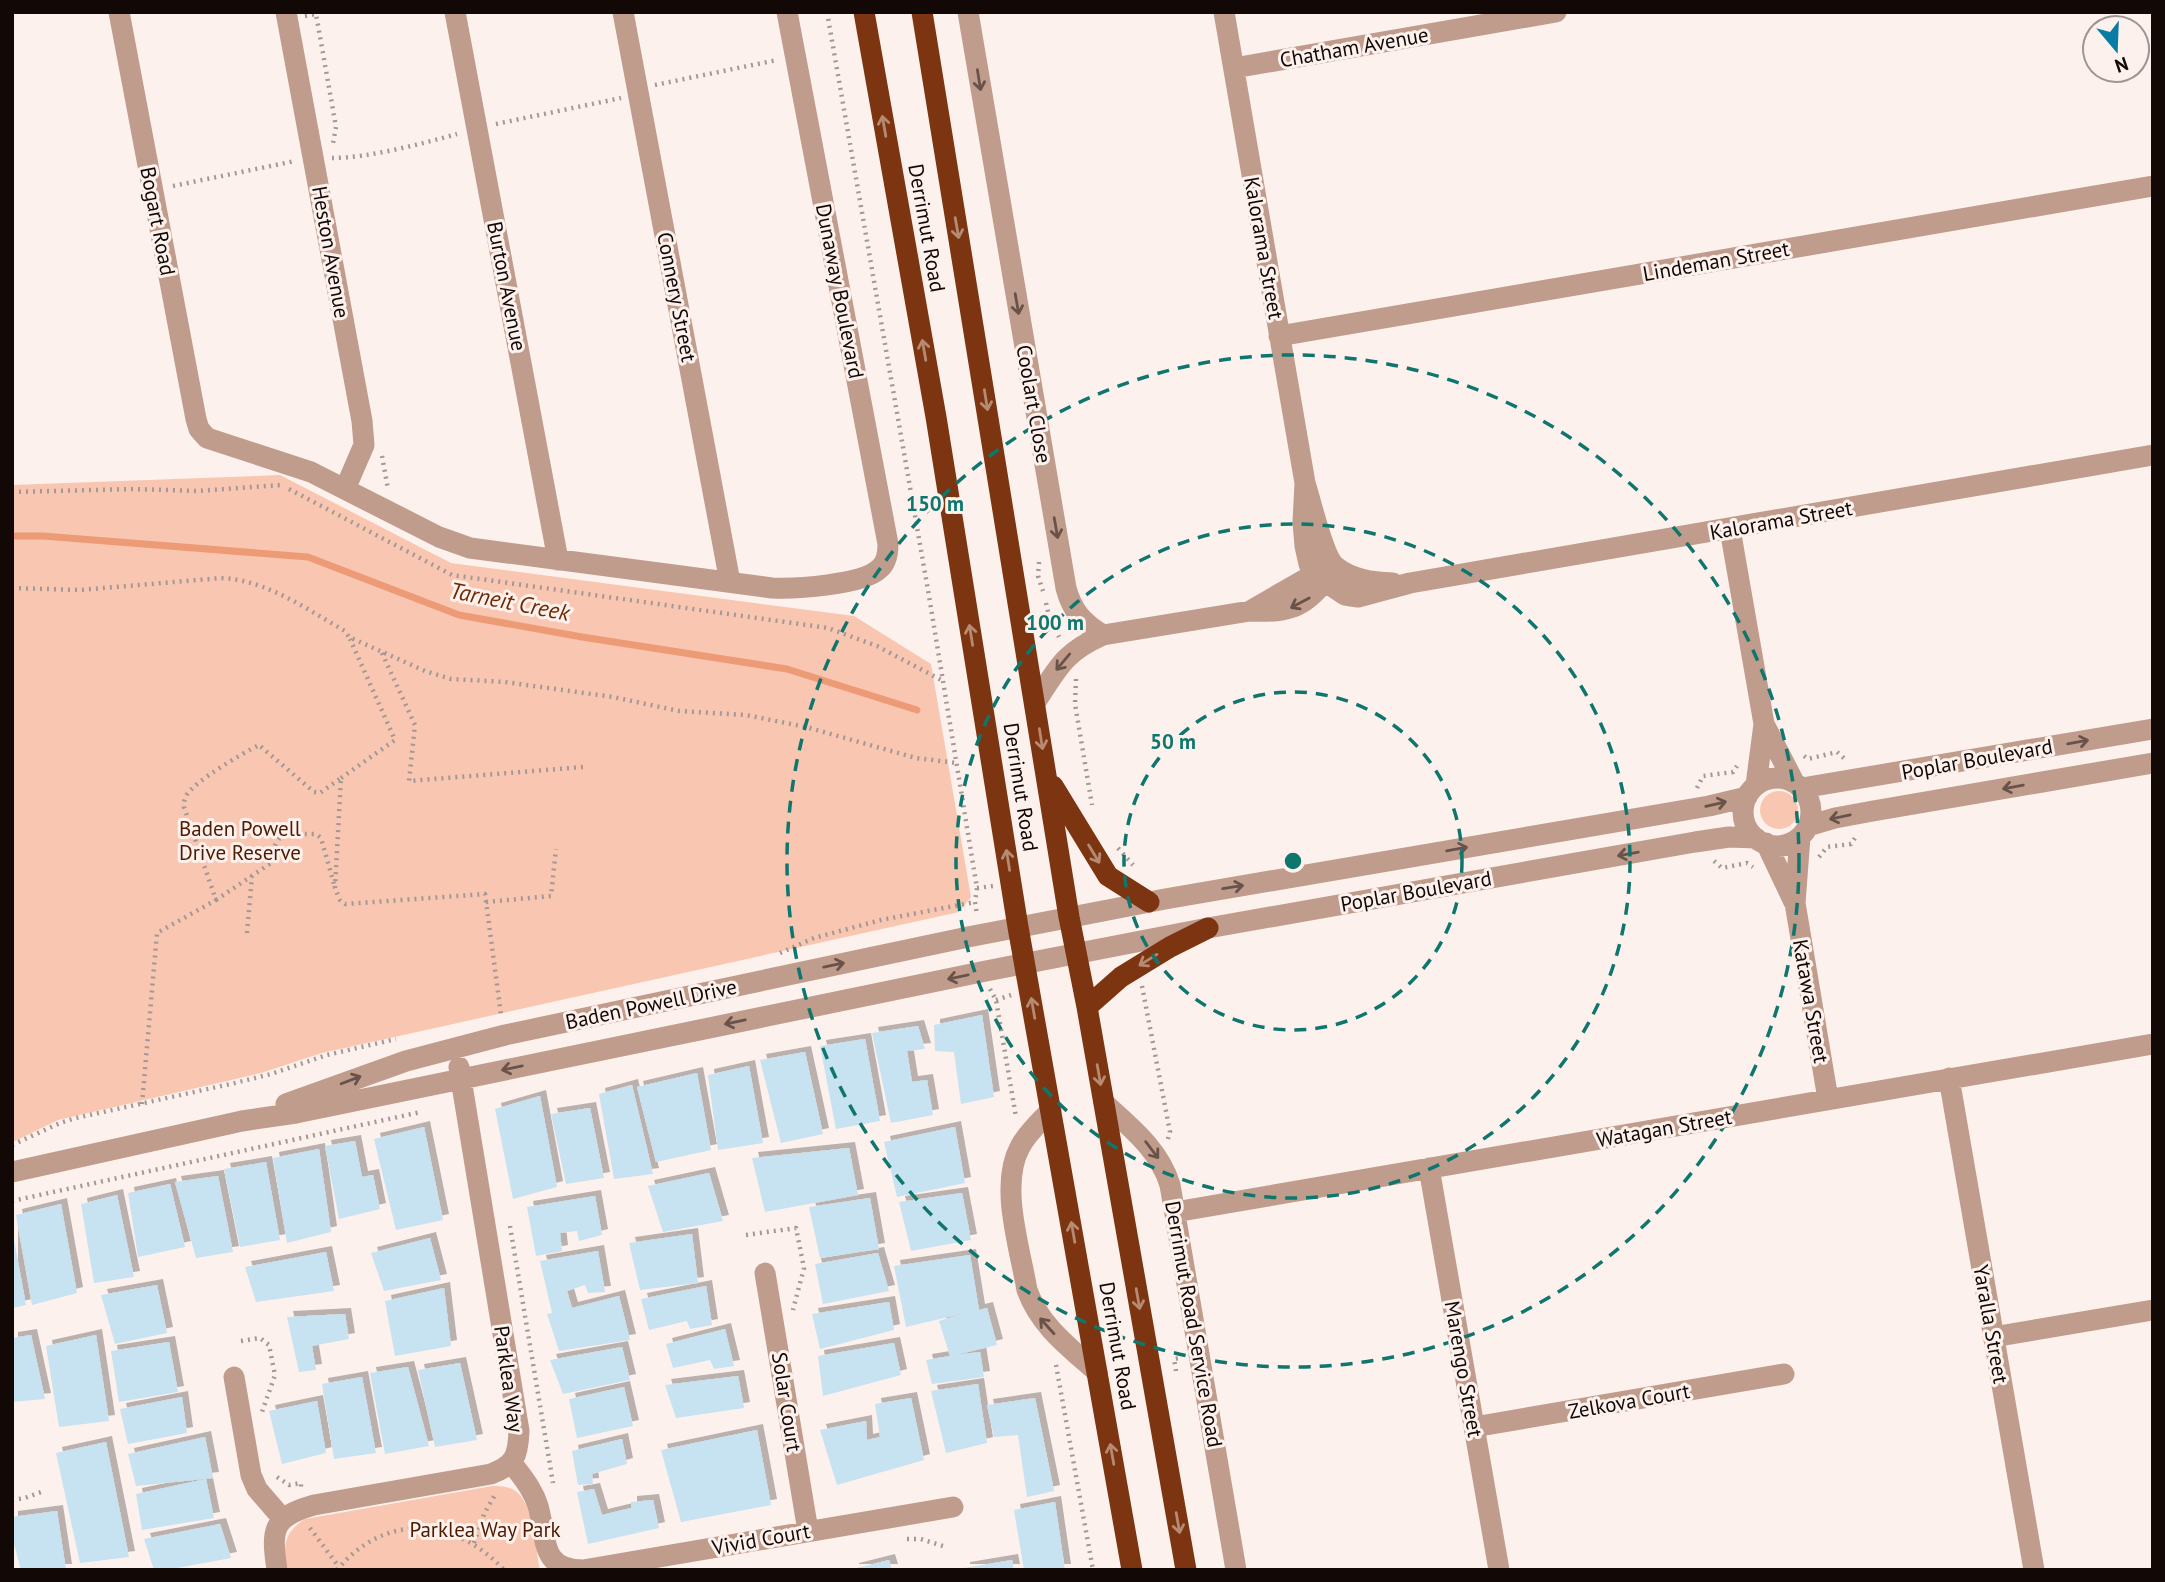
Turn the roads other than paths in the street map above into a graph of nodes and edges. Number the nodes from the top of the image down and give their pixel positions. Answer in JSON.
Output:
{"nodes":[{"id":1,"x":119,"y":12,"type":"edge"},
{"id":2,"x":286,"y":12,"type":"edge"},
{"id":3,"x":455,"y":12,"type":"edge"},
{"id":4,"x":623,"y":12,"type":"edge"},
{"id":5,"x":787,"y":12,"type":"edge"},
{"id":6,"x":864,"y":12,"type":"edge"},
{"id":7,"x":922,"y":12,"type":"edge"},
{"id":8,"x":968,"y":12,"type":"edge"},
{"id":9,"x":1224,"y":12,"type":"edge"},
{"id":10,"x":1556,"y":12,"type":"edge"},
{"id":11,"x":1234,"y":68,"type":"junction"},
{"id":12,"x":2153,"y":186,"type":"edge"},
{"id":13,"x":1279,"y":337,"type":"junction"},
{"id":14,"x":2153,"y":455,"type":"edge"},
{"id":15,"x":345,"y":489,"type":"junction"},
{"id":16,"x":1730,"y":529,"type":"junction"},
{"id":17,"x":558,"y":560,"type":"junction"},
{"id":18,"x":1326,"y":574,"type":"junction"},
{"id":19,"x":730,"y":582,"type":"junction"},
{"id":20,"x":1103,"y":635,"type":"junction"},
{"id":21,"x":1035,"y":703,"type":"junction"},
{"id":22,"x":1764,"y":724,"type":"junction"},
{"id":23,"x":2153,"y":729,"type":"edge"},
{"id":24,"x":2153,"y":763,"type":"edge"},
{"id":25,"x":1046,"y":775,"type":"junction"},
{"id":26,"x":1798,"y":785,"type":"junction"},
{"id":27,"x":1751,"y":791,"type":"junction"},
{"id":28,"x":1804,"y":832,"type":"junction"},
{"id":29,"x":1761,"y":841,"type":"junction"},
{"id":30,"x":1149,"y":902,"type":"junction"},
{"id":31,"x":1795,"y":903,"type":"junction"},
{"id":32,"x":1069,"y":917,"type":"junction"},
{"id":33,"x":1018,"y":927,"type":"junction"},
{"id":34,"x":1208,"y":928,"type":"junction"},
{"id":35,"x":1077,"y":953,"type":"junction"},
{"id":36,"x":1025,"y":963,"type":"junction"},
{"id":37,"x":1087,"y":1007,"type":"junction"},
{"id":38,"x":2153,"y":1044,"type":"edge"},
{"id":39,"x":455,"y":1048,"type":"junction"},
{"id":40,"x":461,"y":1078,"type":"junction"},
{"id":41,"x":1950,"y":1079,"type":"junction"},
{"id":42,"x":1828,"y":1099,"type":"junction"},
{"id":43,"x":1104,"y":1102,"type":"junction"},
{"id":44,"x":1051,"y":1110,"type":"junction"},
{"id":45,"x":242,"y":1121,"type":"junction"},
{"id":46,"x":1429,"y":1168,"type":"junction"},
{"id":47,"x":12,"y":1172,"type":"edge"},
{"id":48,"x":1175,"y":1212,"type":"junction"},
{"id":49,"x":765,"y":1273,"type":"dead end"},
{"id":50,"x":2153,"y":1310,"type":"edge"},
{"id":51,"x":1993,"y":1337,"type":"junction"},
{"id":52,"x":1097,"y":1372,"type":"junction"},
{"id":53,"x":1784,"y":1374,"type":"dead end"},
{"id":54,"x":234,"y":1377,"type":"dead end"},
{"id":55,"x":1474,"y":1427,"type":"junction"},
{"id":56,"x":512,"y":1464,"type":"junction"},
{"id":57,"x":953,"y":1507,"type":"dead end"},
{"id":58,"x":282,"y":1518,"type":"junction"},
{"id":59,"x":808,"y":1531,"type":"junction"},
{"id":60,"x":277,"y":1570,"type":"edge"},
{"id":61,"x":1132,"y":1570,"type":"edge"},
{"id":62,"x":1186,"y":1570,"type":"edge"},
{"id":63,"x":1236,"y":1570,"type":"edge"},
{"id":64,"x":1499,"y":1570,"type":"edge"},
{"id":65,"x":2034,"y":1570,"type":"edge"}],
"edges":[{"from":1,"to":15,"type":"street","name":"Bogart Road"},
{"from":2,"to":15,"type":"street","name":"Heston Avenue"},
{"from":3,"to":17,"type":"street","name":"Burton Avenue"},
{"from":4,"to":19,"type":"street","name":"Connery Street"},
{"from":5,"to":19,"type":"street","name":"Dunaway Boulevard"},
{"from":33,"to":6,"type":"highway","name":"Derrimut Road","one_way":true},
{"from":7,"to":21,"type":"highway","name":"Derrimut Road","one_way":true},
{"from":8,"to":20,"type":"street","name":"Coolart Close","one_way":true},
{"from":9,"to":11,"type":"street","name":"Kalorama Street"},
{"from":10,"to":11,"type":"street","name":"Chatham Avenue"},
{"from":11,"to":13,"type":"street","name":"Kalorama Street"},
{"from":12,"to":13,"type":"street","name":"Lindeman Street"},
{"from":13,"to":18,"type":"street","name":"Kalorama Street"},
{"from":14,"to":16,"type":"street","name":"Kalorama Street"},
{"from":15,"to":17,"type":"street"},
{"from":16,"to":18,"type":"street","name":"Kalorama Street"},
{"from":16,"to":22,"type":"street"},
{"from":17,"to":19,"type":"street"},
{"from":18,"to":20,"type":"street"},
{"from":20,"to":21,"type":"street","one_way":true},
{"from":21,"to":25,"type":"highway","name":"Derrimut Road","one_way":true},
{"from":22,"to":26,"type":"street"},
{"from":22,"to":27,"type":"street"},
{"from":26,"to":23,"type":"street","name":"Poplar Boulevard","one_way":true},
{"from":24,"to":28,"type":"street","name":"Poplar Boulevard","one_way":true},
{"from":25,"to":30,"type":"highway","one_way":true},
{"from":25,"to":32,"type":"highway","name":"Derrimut Road"},
{"from":26,"to":27,"type":"street"},
{"from":26,"to":28,"type":"street"},
{"from":27,"to":29,"type":"street"},
{"from":30,"to":27,"type":"street","name":"Poplar Boulevard","one_way":true},
{"from":28,"to":29,"type":"street"},
{"from":28,"to":31,"type":"street","name":"Katawa Street"},
{"from":29,"to":31,"type":"street","name":"Katawa Street"},
{"from":29,"to":34,"type":"street","name":"Poplar Boulevard","one_way":true},
{"from":30,"to":32,"type":"street","name":"Poplar Boulevard"},
{"from":31,"to":42,"type":"street","name":"Katawa Street"},
{"from":32,"to":33,"type":"street","name":"Baden Powell Drive"},
{"from":32,"to":35,"type":"highway","name":"Derrimut Road"},
{"from":33,"to":36,"type":"highway","name":"Derrimut Road"},
{"from":39,"to":33,"type":"street","name":"Baden Powell Drive","one_way":true},
{"from":34,"to":35,"type":"street","name":"Poplar Boulevard"},
{"from":34,"to":37,"type":"highway","one_way":true},
{"from":35,"to":36,"type":"street","name":"Baden Powell Drive"},
{"from":35,"to":37,"type":"highway","name":"Derrimut Road"},
{"from":36,"to":40,"type":"street","name":"Baden Powell Drive","one_way":true},
{"from":44,"to":36,"type":"highway","name":"Derrimut Road","one_way":true},
{"from":37,"to":43,"type":"highway","name":"Derrimut Road","one_way":true},
{"from":38,"to":41,"type":"street","name":"Watagan Street"},
{"from":39,"to":40,"type":"street","name":"Parklea Way"},
{"from":45,"to":39,"type":"street","name":"Baden Powell Drive","one_way":true},
{"from":40,"to":45,"type":"street","name":"Baden Powell Drive"},
{"from":40,"to":56,"type":"street","name":"Parklea Way"},
{"from":41,"to":42,"type":"street","name":"Watagan Street"},
{"from":41,"to":51,"type":"street","name":"Yaralla Street"},
{"from":42,"to":46,"type":"street","name":"Watagan Street"},
{"from":43,"to":48,"type":"street","name":"Derrimut Road Service Road","one_way":true},
{"from":43,"to":62,"type":"highway","name":"Derrimut Road","one_way":true},
{"from":52,"to":44,"type":"highway","name":"Derrimut Road","one_way":true},
{"from":52,"to":44,"type":"street","one_way":true},
{"from":45,"to":47,"type":"street","name":"Baden Powell Drive"},
{"from":46,"to":48,"type":"street","name":"Watagan Street"},
{"from":46,"to":55,"type":"street","name":"Marengo Street"},
{"from":48,"to":63,"type":"street","name":"Derrimut Road Service Road"},
{"from":49,"to":59,"type":"street","name":"Solar Court"},
{"from":50,"to":51,"type":"street"},
{"from":51,"to":65,"type":"street","name":"Yaralla Street"},
{"from":61,"to":52,"type":"highway","name":"Derrimut Road","one_way":true},
{"from":53,"to":55,"type":"street","name":"Zelkova Court"},
{"from":54,"to":58,"type":"street"},
{"from":55,"to":64,"type":"street","name":"Marengo Street"},
{"from":56,"to":58,"type":"street","name":"Parklea Way"},
{"from":56,"to":59,"type":"street","name":"Vivid Court"},
{"from":57,"to":59,"type":"street","name":"Vivid Court"},
{"from":58,"to":60,"type":"street"}]}
